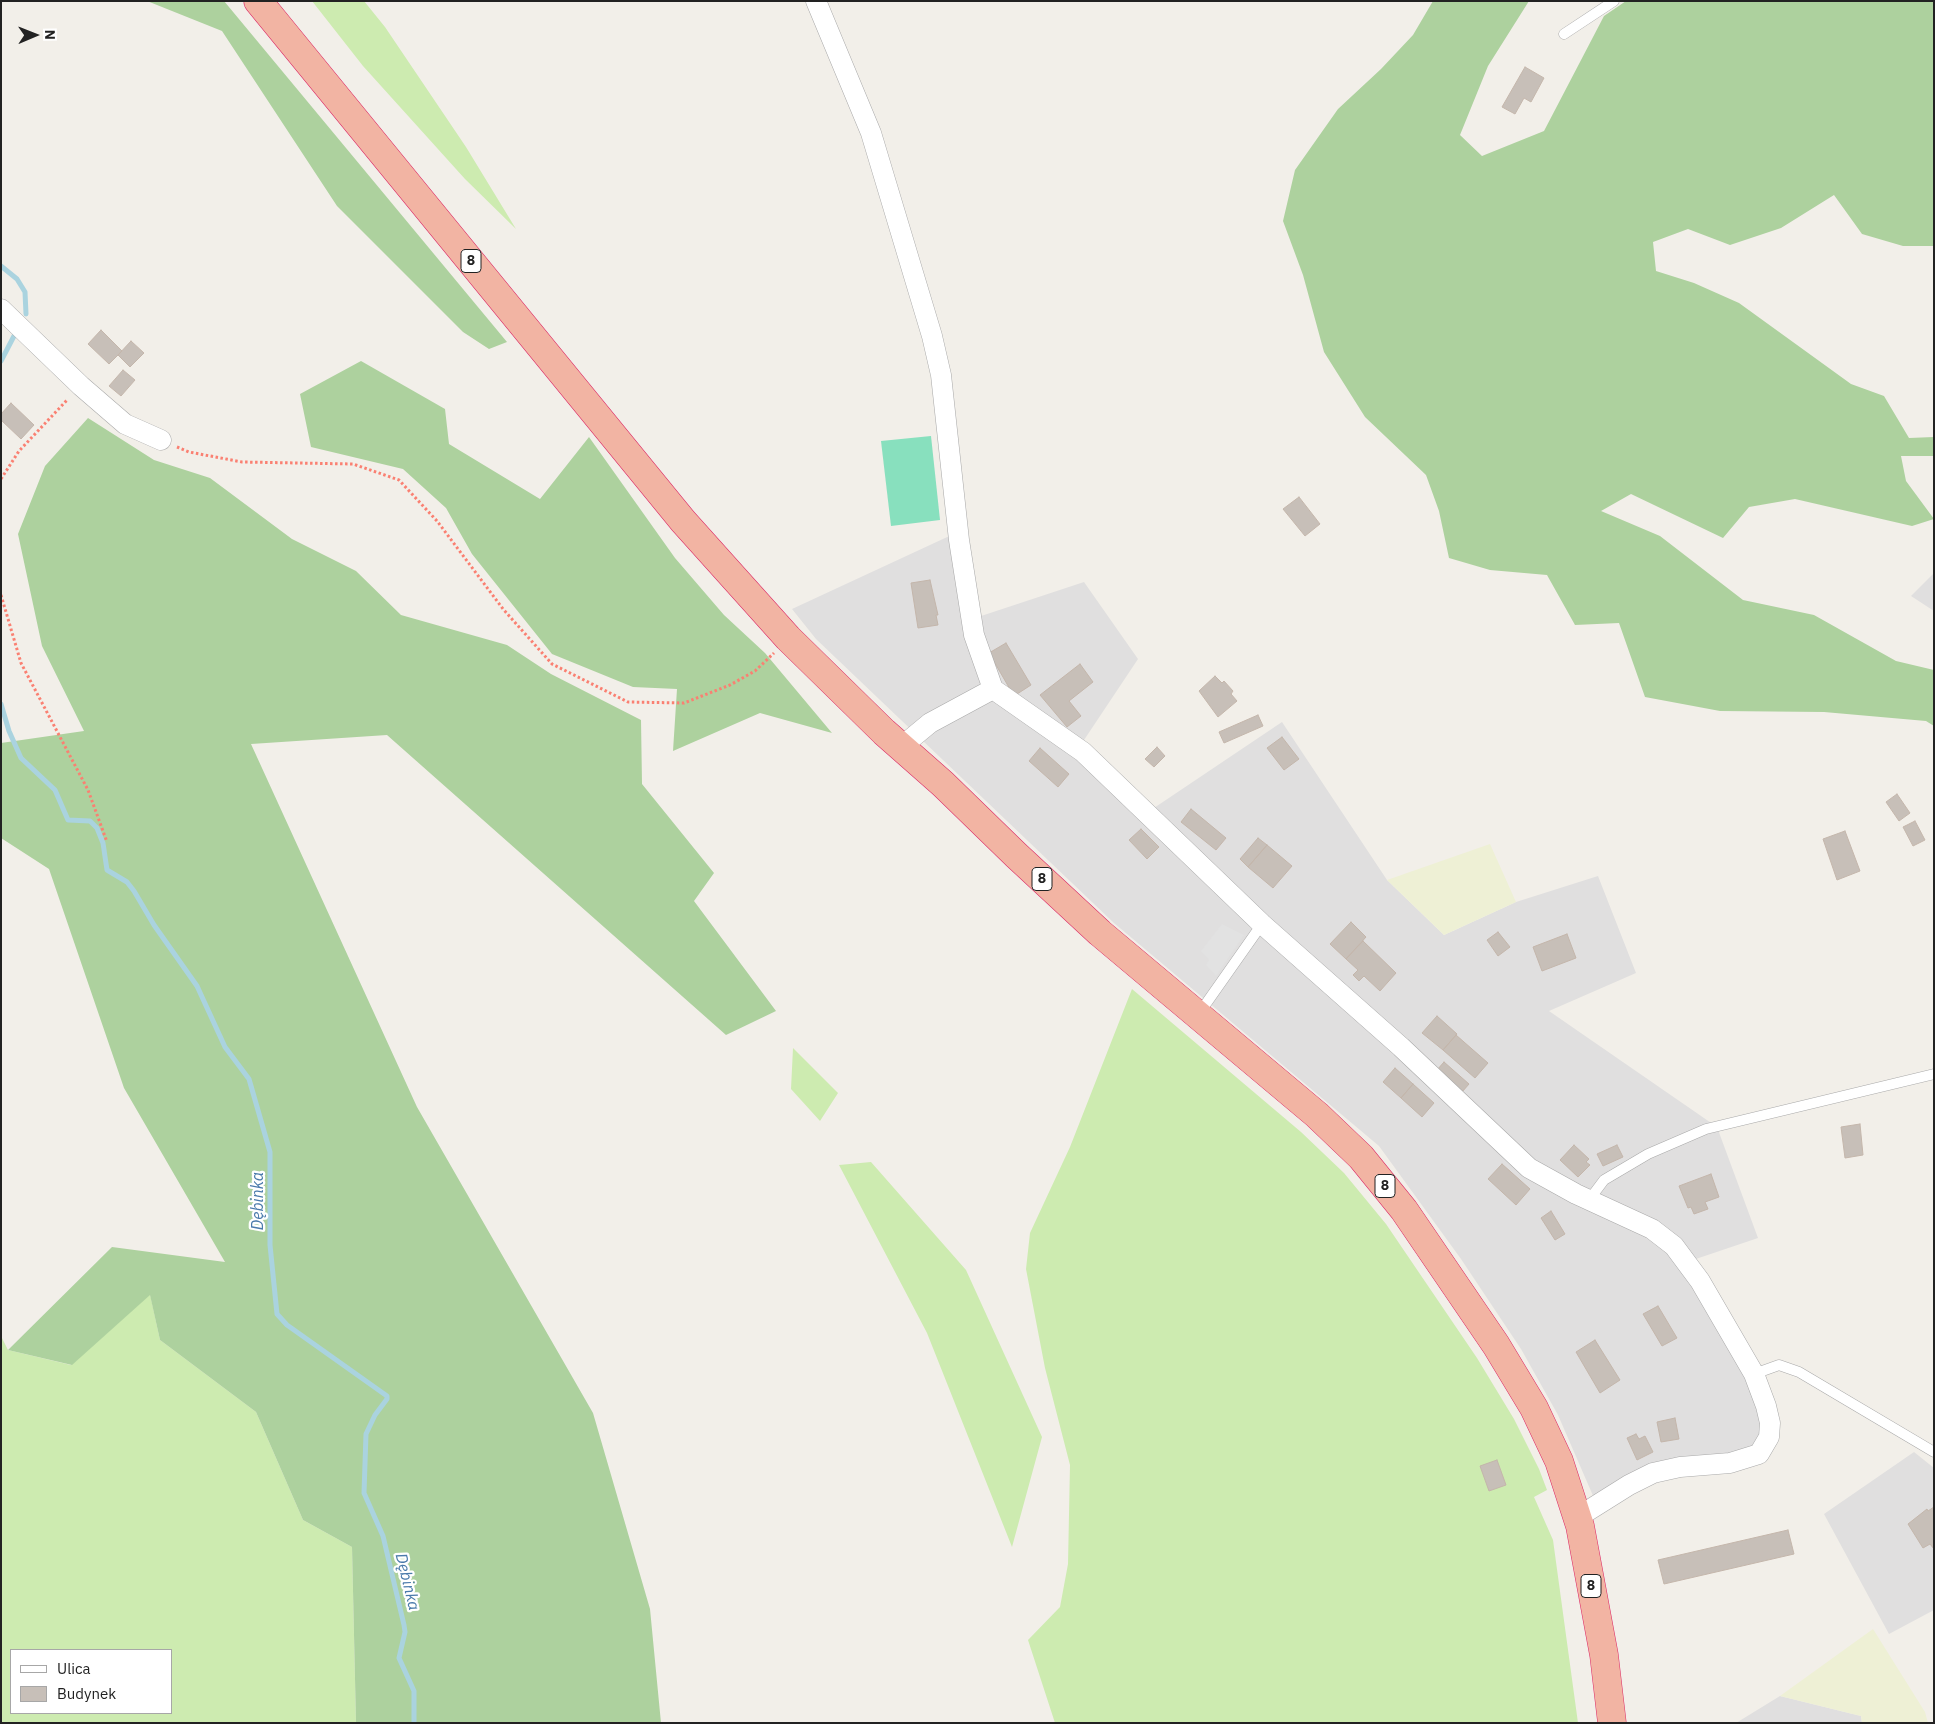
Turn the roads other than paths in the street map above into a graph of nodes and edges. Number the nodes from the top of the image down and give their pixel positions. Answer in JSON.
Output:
{"nodes":[{"id":1,"x":258,"y":1,"type":"edge"},
{"id":2,"x":816,"y":1,"type":"edge"},
{"id":3,"x":1614,"y":1,"type":"edge"},
{"id":4,"x":1564,"y":34,"type":"dead end"},
{"id":5,"x":1,"y":309,"type":"edge"},
{"id":6,"x":161,"y":440,"type":"road end"},
{"id":7,"x":993,"y":689,"type":"junction"},
{"id":8,"x":901,"y":747,"type":"junction"},
{"id":9,"x":1262,"y":924,"type":"junction"},
{"id":10,"x":1198,"y":1016,"type":"junction"},
{"id":11,"x":1934,"y":1074,"type":"edge"},
{"id":12,"x":1588,"y":1200,"type":"junction"},
{"id":13,"x":1754,"y":1374,"type":"junction"},
{"id":14,"x":1934,"y":1452,"type":"edge"},
{"id":15,"x":1578,"y":1517,"type":"junction"},
{"id":16,"x":1612,"y":1723,"type":"edge"}],
"edges":[{"from":1,"to":8,"type":"highway","number":"8"},
{"from":2,"to":7,"type":"street"},
{"from":3,"to":4,"type":"lane"},
{"from":5,"to":6,"type":"street"},
{"from":7,"to":8,"type":"street"},
{"from":7,"to":9,"type":"street"},
{"from":8,"to":10,"type":"highway","number":"8"},
{"from":9,"to":10,"type":"lane"},
{"from":9,"to":12,"type":"street"},
{"from":10,"to":15,"type":"highway","number":"8"},
{"from":11,"to":12,"type":"lane"},
{"from":12,"to":13,"type":"street"},
{"from":13,"to":14,"type":"lane"},
{"from":13,"to":15,"type":"street"},
{"from":15,"to":16,"type":"highway","number":"8"}]}
